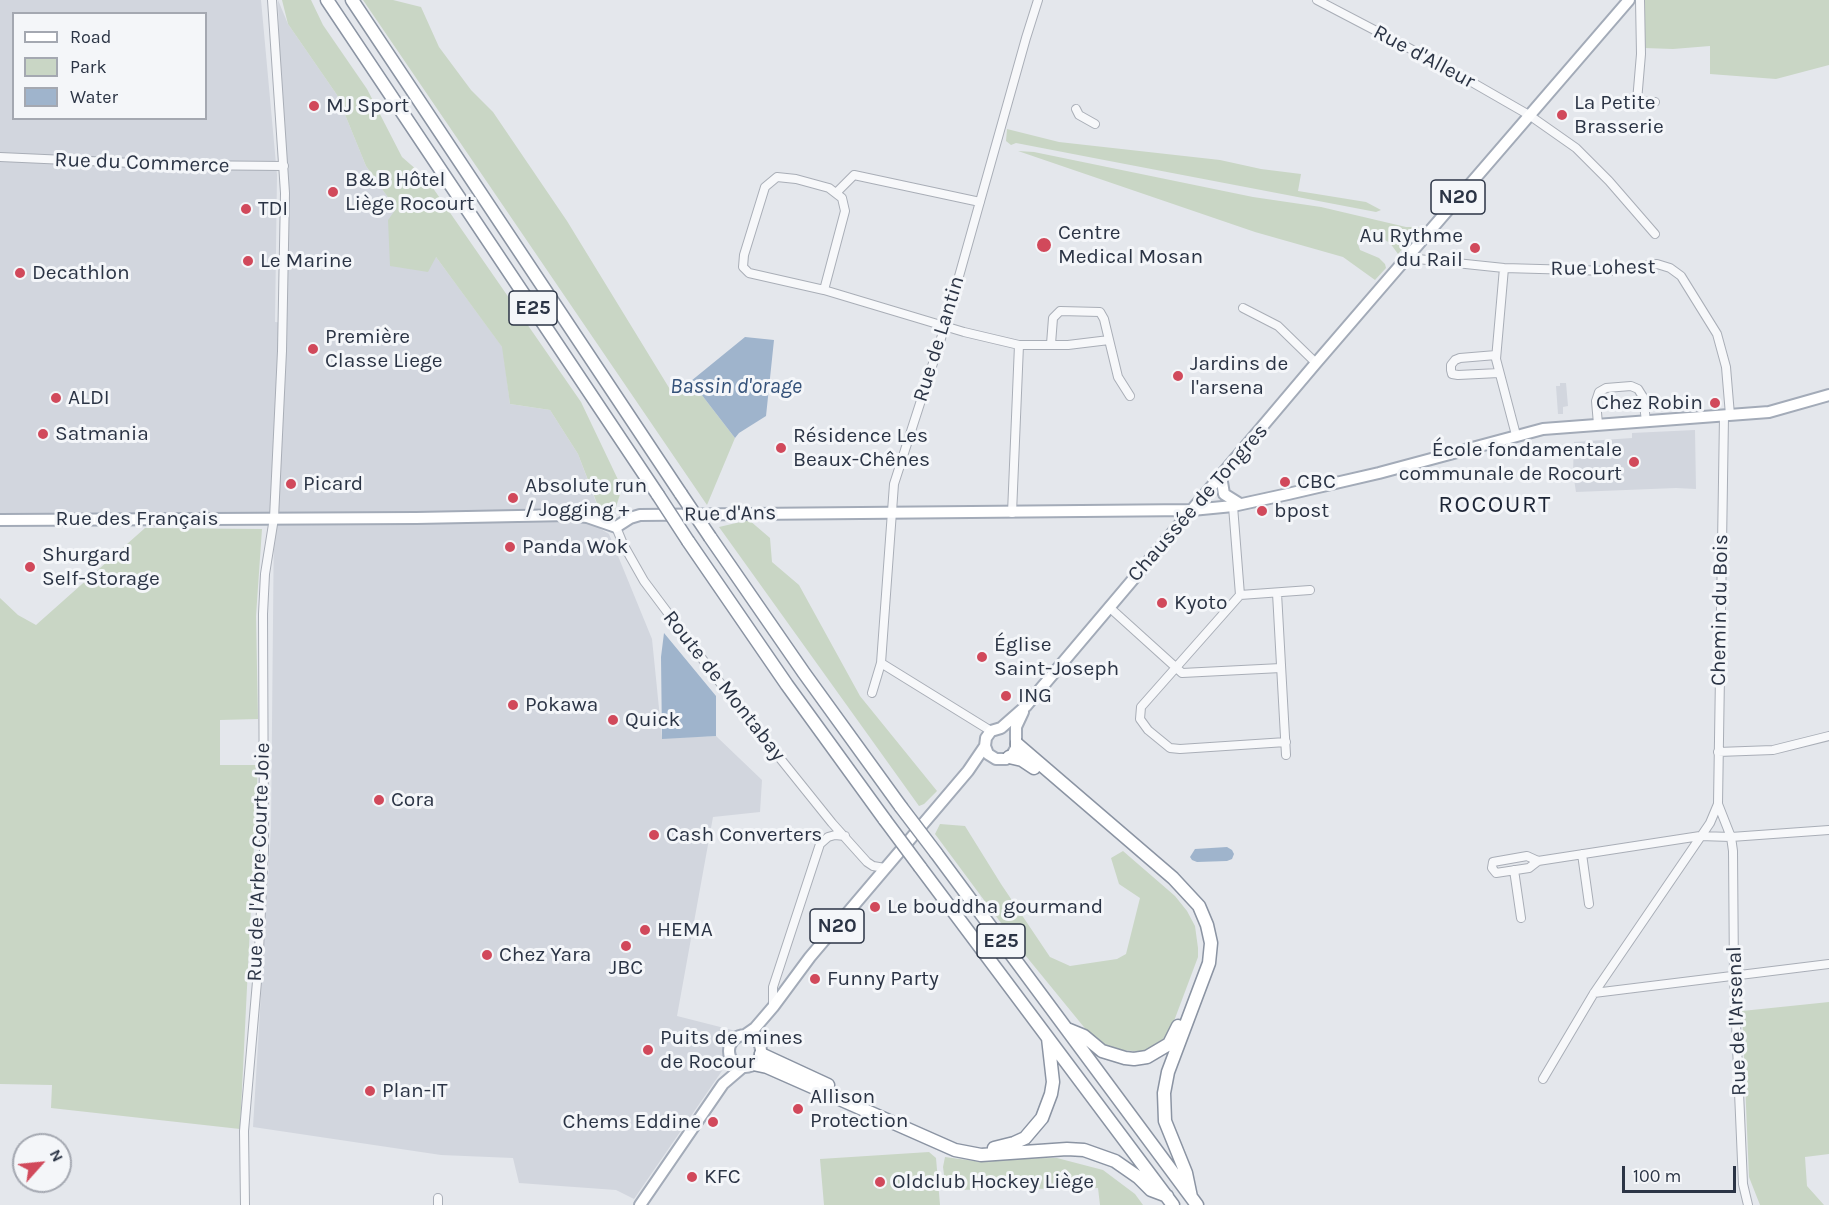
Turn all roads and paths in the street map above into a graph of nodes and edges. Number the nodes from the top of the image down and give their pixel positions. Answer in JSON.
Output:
{"nodes":[{"id":1,"x":272,"y":0,"type":"edge"},
{"id":2,"x":327,"y":0,"type":"edge"},
{"id":3,"x":1038,"y":0,"type":"edge"},
{"id":4,"x":1317,"y":0,"type":"edge"},
{"id":5,"x":1629,"y":0,"type":"edge"},
{"id":6,"x":1640,"y":0,"type":"edge"},
{"id":7,"x":353,"y":1,"type":"edge"},
{"id":8,"x":1655,"y":102,"type":"dead end"},
{"id":9,"x":1076,"y":109,"type":"dead end"},
{"id":10,"x":1529,"y":115,"type":"junction"},
{"id":11,"x":1095,"y":124,"type":"dead end"},
{"id":12,"x":0,"y":157,"type":"edge"},
{"id":13,"x":284,"y":166,"type":"junction"},
{"id":14,"x":836,"y":193,"type":"junction"},
{"id":15,"x":980,"y":202,"type":"junction"},
{"id":16,"x":1655,"y":234,"type":"dead end"},
{"id":17,"x":1408,"y":258,"type":"junction"},
{"id":18,"x":1504,"y":268,"type":"junction"},
{"id":19,"x":824,"y":290,"type":"junction"},
{"id":20,"x":1243,"y":308,"type":"dead end"},
{"id":21,"x":945,"y":326,"type":"junction"},
{"id":22,"x":1109,"y":340,"type":"junction"},
{"id":23,"x":1051,"y":344,"type":"junction"},
{"id":24,"x":1019,"y":345,"type":"junction"},
{"id":25,"x":1496,"y":355,"type":"junction"},
{"id":26,"x":1316,"y":363,"type":"junction"},
{"id":27,"x":1499,"y":373,"type":"junction"},
{"id":28,"x":1829,"y":395,"type":"edge"},
{"id":29,"x":1130,"y":396,"type":"dead end"},
{"id":30,"x":1727,"y":415,"type":"junction"},
{"id":31,"x":1646,"y":421,"type":"junction"},
{"id":32,"x":1598,"y":424,"type":"junction"},
{"id":33,"x":1516,"y":435,"type":"junction"},
{"id":34,"x":1221,"y":476,"type":"junction"},
{"id":35,"x":1236,"y":505,"type":"junction"},
{"id":36,"x":1192,"y":510,"type":"junction"},
{"id":37,"x":1169,"y":511,"type":"junction"},
{"id":38,"x":891,"y":513,"type":"junction"},
{"id":39,"x":1012,"y":513,"type":"junction"},
{"id":40,"x":274,"y":518,"type":"junction"},
{"id":41,"x":0,"y":519,"type":"edge"},
{"id":42,"x":616,"y":527,"type":"junction"},
{"id":43,"x":1174,"y":531,"type":"junction"},
{"id":44,"x":1310,"y":590,"type":"dead end"},
{"id":45,"x":1277,"y":593,"type":"junction"},
{"id":46,"x":1240,"y":595,"type":"junction"},
{"id":47,"x":1109,"y":607,"type":"junction"},
{"id":48,"x":881,"y":663,"type":"junction"},
{"id":49,"x":1175,"y":668,"type":"junction"},
{"id":50,"x":1281,"y":668,"type":"junction"},
{"id":51,"x":872,"y":693,"type":"dead end"},
{"id":52,"x":1026,"y":706,"type":"junction"},
{"id":53,"x":996,"y":730,"type":"junction"},
{"id":54,"x":1829,"y":736,"type":"edge"},
{"id":55,"x":1016,"y":742,"type":"junction"},
{"id":56,"x":1286,"y":742,"type":"junction"},
{"id":57,"x":985,"y":746,"type":"junction"},
{"id":58,"x":1718,"y":752,"type":"junction"},
{"id":59,"x":1286,"y":755,"type":"dead end"},
{"id":60,"x":992,"y":757,"type":"junction"},
{"id":61,"x":1009,"y":758,"type":"junction"},
{"id":62,"x":968,"y":771,"type":"junction"},
{"id":63,"x":1718,"y":804,"type":"junction"},
{"id":64,"x":1829,"y":830,"type":"edge"},
{"id":65,"x":845,"y":836,"type":"junction"},
{"id":66,"x":1700,"y":836,"type":"junction"},
{"id":67,"x":1731,"y":837,"type":"junction"},
{"id":68,"x":1582,"y":854,"type":"junction"},
{"id":69,"x":1538,"y":861,"type":"junction"},
{"id":70,"x":885,"y":868,"type":"junction"},
{"id":71,"x":1514,"y":870,"type":"junction"},
{"id":72,"x":1589,"y":904,"type":"dead end"},
{"id":73,"x":1521,"y":918,"type":"dead end"},
{"id":74,"x":1829,"y":964,"type":"edge"},
{"id":75,"x":1734,"y":977,"type":"junction"},
{"id":76,"x":1594,"y":993,"type":"junction"},
{"id":77,"x":773,"y":1007,"type":"junction"},
{"id":78,"x":1067,"y":1029,"type":"junction"},
{"id":79,"x":745,"y":1035,"type":"junction"},
{"id":80,"x":1048,"y":1037,"type":"junction"},
{"id":81,"x":754,"y":1057,"type":"junction"},
{"id":82,"x":732,"y":1059,"type":"junction"},
{"id":83,"x":1543,"y":1079,"type":"dead end"},
{"id":84,"x":723,"y":1084,"type":"junction"},
{"id":85,"x":1170,"y":1200,"type":"edge"},
{"id":86,"x":1194,"y":1201,"type":"edge"},
{"id":87,"x":245,"y":1205,"type":"edge"},
{"id":88,"x":640,"y":1205,"type":"edge"},
{"id":89,"x":1748,"y":1205,"type":"edge"}],
"edges":[{"from":1,"to":13,"type":"street","name":"Rue de l'Arbre Courte Joie"},
{"from":2,"to":80,"type":"highway","number":"E25","bridge":true},
{"from":3,"to":15,"type":"street","name":"Rue de Lantin"},
{"from":4,"to":10,"type":"street","name":"Rue d'Alleur"},
{"from":5,"to":10,"type":"main road","name":"Chaussée de Tongres","number":"N20"},
{"from":6,"to":8,"type":"street"},
{"from":7,"to":78,"type":"highway","number":"E25","bridge":true},
{"from":9,"to":11,"type":"street"},
{"from":10,"to":16,"type":"street","name":"Rue d'Alleur"},
{"from":10,"to":17,"type":"main road","name":"Chaussée de Tongres","number":"N20"},
{"from":12,"to":13,"type":"street","name":"Rue du Commerce"},
{"from":13,"to":40,"type":"street","name":"Rue de l'Arbre Courte Joie"},
{"from":14,"to":15,"type":"street"},
{"from":14,"to":19,"type":"street"},
{"from":14,"to":19,"type":"street"},
{"from":15,"to":21,"type":"street","name":"Rue de Lantin"},
{"from":17,"to":18,"type":"street","name":"Rue Lohest"},
{"from":17,"to":26,"type":"main road","name":"Chaussée de Tongres","number":"N20"},
{"from":18,"to":25,"type":"street"},
{"from":18,"to":30,"type":"street","name":"Rue Lohest"},
{"from":19,"to":21,"type":"street"},
{"from":20,"to":26,"type":"street"},
{"from":21,"to":24,"type":"street"},
{"from":21,"to":38,"type":"street","name":"Rue de Lantin"},
{"from":22,"to":23,"type":"street"},
{"from":22,"to":23,"type":"street"},
{"from":22,"to":29,"type":"street"},
{"from":23,"to":24,"type":"street"},
{"from":24,"to":39,"type":"street"},
{"from":25,"to":27,"type":"street"},
{"from":25,"to":27,"type":"street"},
{"from":26,"to":34,"type":"main road","name":"Chaussée de Tongres","number":"N20"},
{"from":27,"to":33,"type":"street"},
{"from":28,"to":30,"type":"main road","name":"Rue d'Ans"},
{"from":30,"to":31,"type":"main road","name":"Rue d'Ans"},
{"from":30,"to":58,"type":"street","name":"Chemin du Bois"},
{"from":31,"to":32,"type":"main road","name":"Rue d'Ans"},
{"from":31,"to":32,"type":"street"},
{"from":32,"to":33,"type":"main road","name":"Rue d'Ans"},
{"from":33,"to":35,"type":"main road","name":"Rue d'Ans"},
{"from":34,"to":35,"type":"main road"},
{"from":34,"to":36,"type":"main road","name":"Chaussée de Tongres","number":"N20"},
{"from":35,"to":36,"type":"main road","name":"Rue d'Ans"},
{"from":35,"to":46,"type":"street"},
{"from":36,"to":37,"type":"main road","name":"Rue d'Ans"},
{"from":36,"to":43,"type":"main road","name":"Chaussée de Tongres","number":"N20"},
{"from":37,"to":39,"type":"main road","name":"Rue d'Ans"},
{"from":37,"to":43,"type":"main road"},
{"from":38,"to":39,"type":"main road","name":"Rue d'Ans"},
{"from":38,"to":42,"type":"main road","name":"Rue d'Ans"},
{"from":38,"to":48,"type":"street","name":"Rue de Lantin"},
{"from":40,"to":41,"type":"main road","name":"Rue des Français"},
{"from":40,"to":42,"type":"main road"},
{"from":40,"to":87,"type":"street","name":"Rue de l'Arbre Courte Joie"},
{"from":42,"to":65,"type":"street","name":"Route de Montabay"},
{"from":43,"to":47,"type":"main road","name":"Chaussée de Tongres","number":"N20"},
{"from":44,"to":45,"type":"street"},
{"from":45,"to":46,"type":"street"},
{"from":45,"to":50,"type":"street"},
{"from":46,"to":49,"type":"street"},
{"from":47,"to":49,"type":"street"},
{"from":47,"to":52,"type":"main road","name":"Chaussée de Tongres","number":"N20"},
{"from":48,"to":51,"type":"street","name":"Rue de Lantin"},
{"from":48,"to":53,"type":"street"},
{"from":49,"to":50,"type":"street"},
{"from":49,"to":56,"type":"street"},
{"from":50,"to":56,"type":"street"},
{"from":52,"to":53,"type":"main road","name":"Chaussée de Tongres","number":"N20"},
{"from":52,"to":55,"type":"main road","name":"Chaussée de Tongres","number":"N20"},
{"from":53,"to":55,"type":"main road"},
{"from":53,"to":57,"type":"main road","name":"Chaussée de Tongres","number":"N20"},
{"from":54,"to":58,"type":"street"},
{"from":55,"to":61,"type":"main road","name":"Chaussée de Tongres","number":"N20"},
{"from":55,"to":86,"type":"highway"},
{"from":56,"to":59,"type":"street"},
{"from":57,"to":60,"type":"main road"},
{"from":57,"to":62,"type":"main road","name":"Chaussée de Tongres","number":"N20"},
{"from":58,"to":63,"type":"street","name":"Chemin du Bois"},
{"from":60,"to":61,"type":"main road"},
{"from":60,"to":62,"type":"main road","name":"Chaussée de Tongres","number":"N20"},
{"from":61,"to":78,"type":"highway"},
{"from":62,"to":70,"type":"main road","name":"Chaussée de Tongres","number":"N20"},
{"from":63,"to":66,"type":"street","name":"Chemin du Bois"},
{"from":63,"to":67,"type":"street","name":"Chemin du Bois"},
{"from":64,"to":67,"type":"street"},
{"from":65,"to":70,"type":"street","name":"Route de Montabay"},
{"from":65,"to":77,"type":"street"},
{"from":66,"to":67,"type":"street"},
{"from":66,"to":68,"type":"street"},
{"from":66,"to":76,"type":"street","name":"Chemin du Bois"},
{"from":67,"to":75,"type":"street","name":"Rue de l'Arsenal"},
{"from":68,"to":69,"type":"street"},
{"from":68,"to":72,"type":"street"},
{"from":69,"to":71,"type":"street"},
{"from":69,"to":71,"type":"street"},
{"from":70,"to":77,"type":"main road","name":"Chaussée de Tongres","number":"N20"},
{"from":71,"to":73,"type":"street"},
{"from":74,"to":75,"type":"street"},
{"from":75,"to":76,"type":"street"},
{"from":75,"to":89,"type":"street","name":"Rue de l'Arsenal"},
{"from":76,"to":83,"type":"street","name":"Chemin du Bois"},
{"from":77,"to":79,"type":"main road","name":"Chaussée de Tongres","number":"N20"},
{"from":77,"to":81,"type":"main road","name":"Chaussée de Tongres","number":"N20"},
{"from":78,"to":86,"type":"highway","number":"E25"},
{"from":79,"to":81,"type":"main road"},
{"from":79,"to":82,"type":"main road","number":"N20"},
{"from":80,"to":81,"type":"highway"},
{"from":80,"to":85,"type":"highway","number":"E25"},
{"from":81,"to":82,"type":"main road"},
{"from":81,"to":84,"type":"main road"},
{"from":81,"to":85,"type":"highway"},
{"from":82,"to":84,"type":"main road"},
{"from":84,"to":88,"type":"main road"}]}
